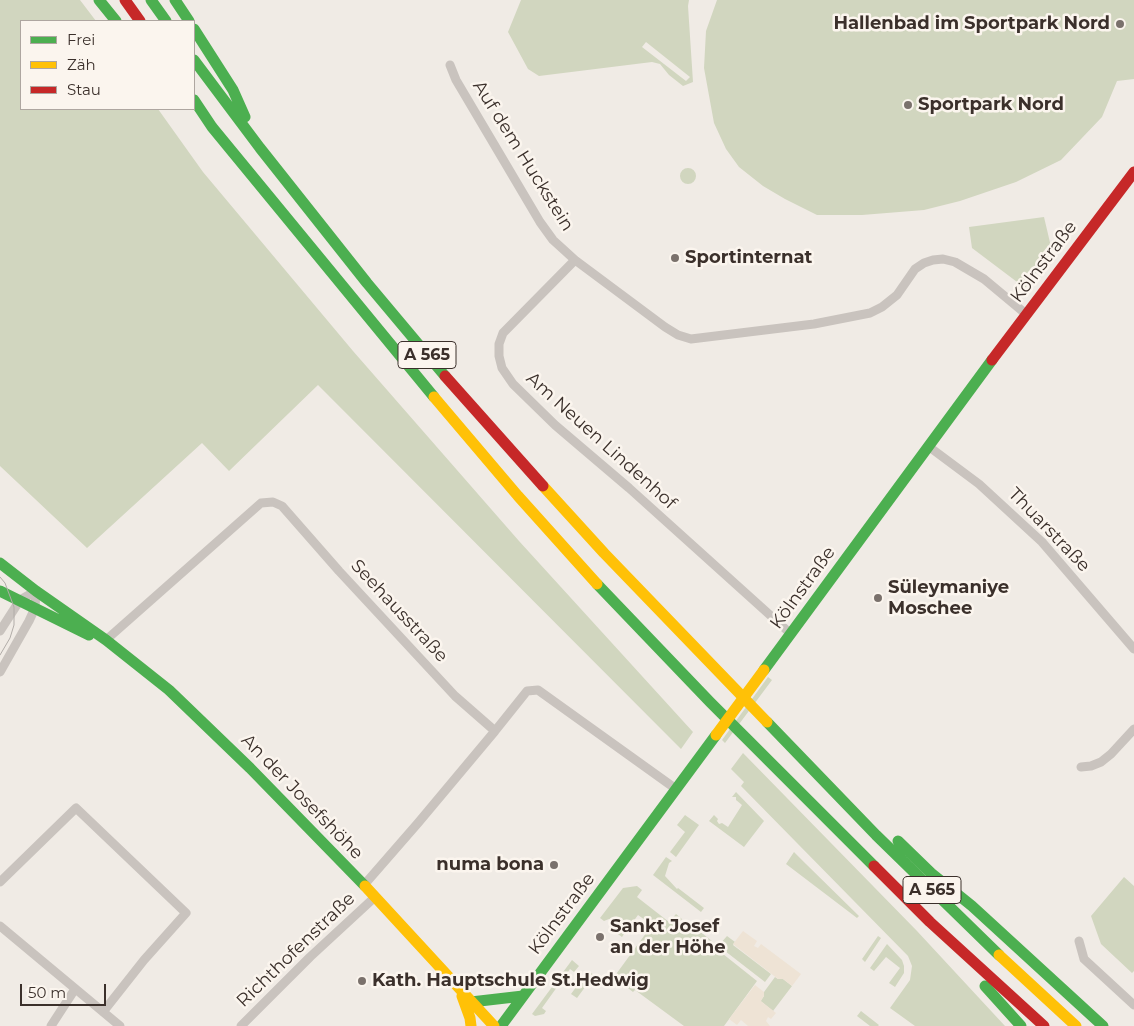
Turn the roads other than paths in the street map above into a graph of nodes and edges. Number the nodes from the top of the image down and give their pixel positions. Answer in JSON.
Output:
{"nodes":[{"id":1,"x":99,"y":0,"type":"edge"},
{"id":2,"x":151,"y":0,"type":"edge"},
{"id":3,"x":175,"y":0,"type":"edge"},
{"id":4,"x":128,"y":4,"type":"edge"},
{"id":5,"x":114,"y":19,"type":"edge"},
{"id":6,"x":139,"y":20,"type":"edge"},
{"id":7,"x":165,"y":20,"type":"edge"},
{"id":8,"x":188,"y":20,"type":"edge"},
{"id":9,"x":195,"y":31,"type":"edge"},
{"id":10,"x":195,"y":61,"type":"edge"},
{"id":11,"x":450,"y":65,"type":"dead end"},
{"id":12,"x":195,"y":102,"type":"edge"},
{"id":13,"x":192,"y":110,"type":"edge"},
{"id":14,"x":212,"y":127,"type":"junction"},
{"id":15,"x":260,"y":148,"type":"junction"},
{"id":16,"x":1134,"y":172,"type":"edge"},
{"id":17,"x":575,"y":260,"type":"junction"},
{"id":18,"x":1026,"y":314,"type":"junction"},
{"id":19,"x":928,"y":446,"type":"junction"},
{"id":20,"x":0,"y":563,"type":"edge"},
{"id":21,"x":0,"y":591,"type":"edge"},
{"id":22,"x":36,"y":592,"type":"junction"},
{"id":23,"x":20,"y":600,"type":"junction"},
{"id":24,"x":35,"y":608,"type":"junction"},
{"id":25,"x":0,"y":631,"type":"edge"},
{"id":26,"x":790,"y":634,"type":"junction"},
{"id":27,"x":106,"y":640,"type":"junction"},
{"id":28,"x":1134,"y":649,"type":"edge"},
{"id":29,"x":0,"y":672,"type":"edge"},
{"id":30,"x":1134,"y":729,"type":"edge"},
{"id":31,"x":495,"y":731,"type":"junction"},
{"id":32,"x":793,"y":749,"type":"junction"},
{"id":33,"x":1080,"y":767,"type":"dead end"},
{"id":34,"x":676,"y":790,"type":"junction"},
{"id":35,"x":0,"y":882,"type":"edge"},
{"id":36,"x":364,"y":885,"type":"junction"},
{"id":37,"x":375,"y":897,"type":"junction"},
{"id":38,"x":930,"y":922,"type":"junction"},
{"id":39,"x":0,"y":926,"type":"edge"},
{"id":40,"x":1079,"y":941,"type":"dead end"},
{"id":41,"x":75,"y":989,"type":"junction"},
{"id":42,"x":460,"y":991,"type":"junction"},
{"id":43,"x":523,"y":996,"type":"junction"},
{"id":44,"x":471,"y":1002,"type":"junction"},
{"id":45,"x":1134,"y":1005,"type":"edge"},
{"id":46,"x":103,"y":1012,"type":"junction"},
{"id":47,"x":51,"y":1026,"type":"edge"},
{"id":48,"x":120,"y":1026,"type":"edge"},
{"id":49,"x":241,"y":1026,"type":"edge"},
{"id":50,"x":472,"y":1026,"type":"edge"},
{"id":51,"x":494,"y":1026,"type":"edge"},
{"id":52,"x":501,"y":1026,"type":"edge"},
{"id":53,"x":1021,"y":1026,"type":"edge"},
{"id":54,"x":1044,"y":1026,"type":"edge"},
{"id":55,"x":1076,"y":1026,"type":"edge"},
{"id":56,"x":1103,"y":1026,"type":"edge"}],
"edges":[{"from":1,"to":5,"type":"main road"},
{"from":2,"to":7,"type":"main road"},
{"from":3,"to":8,"type":"main road"},
{"from":4,"to":6,"type":"main road"},
{"from":9,"to":15,"type":"main road"},
{"from":10,"to":15,"type":"main road","number":"A 565"},
{"from":11,"to":17,"type":"street","name":"Auf dem Huckstein"},
{"from":12,"to":14,"type":"main road","number":"A 565"},
{"from":13,"to":14,"type":"main road"},
{"from":14,"to":38,"type":"main road","number":"A 565"},
{"from":15,"to":32,"type":"main road","number":"A 565"},
{"from":16,"to":18,"type":"main road","name":"Kölnstraße"},
{"from":17,"to":18,"type":"street"},
{"from":17,"to":26,"type":"street","name":"Am Neuen Lindenhof"},
{"from":18,"to":19,"type":"main road","name":"Kölnstraße"},
{"from":19,"to":26,"type":"main road","name":"Kölnstraße"},
{"from":19,"to":28,"type":"street","name":"Thuarstraße"},
{"from":20,"to":22,"type":"main road","name":"An der Josefshöhe"},
{"from":21,"to":23,"type":"main road","name":"An der Josefshöhe"},
{"from":22,"to":23,"type":"street"},
{"from":22,"to":24,"type":"street"},
{"from":22,"to":27,"type":"main road","name":"An der Josefshöhe"},
{"from":23,"to":24,"type":"main road","name":"An der Josefshöhe"},
{"from":23,"to":25,"type":"street"},
{"from":24,"to":27,"type":"main road","name":"An der Josefshöhe"},
{"from":24,"to":29,"type":"street"},
{"from":26,"to":34,"type":"main road","name":"Kölnstraße","bridge":true},
{"from":27,"to":31,"type":"street","name":"Seehausstraße"},
{"from":27,"to":36,"type":"main road","name":"An der Josefshöhe"},
{"from":30,"to":33,"type":"street"},
{"from":31,"to":34,"type":"street"},
{"from":31,"to":36,"type":"street","name":"Richthofenstraße"},
{"from":32,"to":55,"type":"main road","number":"A 565"},
{"from":32,"to":56,"type":"main road"},
{"from":34,"to":43,"type":"main road","name":"Kölnstraße"},
{"from":35,"to":46,"type":"street"},
{"from":36,"to":37,"type":"main road","name":"An der Josefshöhe"},
{"from":37,"to":42,"type":"main road","name":"An der Josefshöhe"},
{"from":37,"to":49,"type":"street","name":"Richthofenstraße"},
{"from":38,"to":53,"type":"main road"},
{"from":38,"to":54,"type":"main road","number":"A 565"},
{"from":39,"to":41,"type":"street"},
{"from":40,"to":45,"type":"street"},
{"from":41,"to":46,"type":"street"},
{"from":41,"to":47,"type":"street"},
{"from":42,"to":44,"type":"main road","name":"An der Josefshöhe"},
{"from":42,"to":50,"type":"main road","name":"An der Josefshöhe"},
{"from":43,"to":44,"type":"main road"},
{"from":43,"to":52,"type":"main road","name":"Kölnstraße"},
{"from":44,"to":51,"type":"main road","name":"An der Josefshöhe"},
{"from":46,"to":48,"type":"street"}]}
